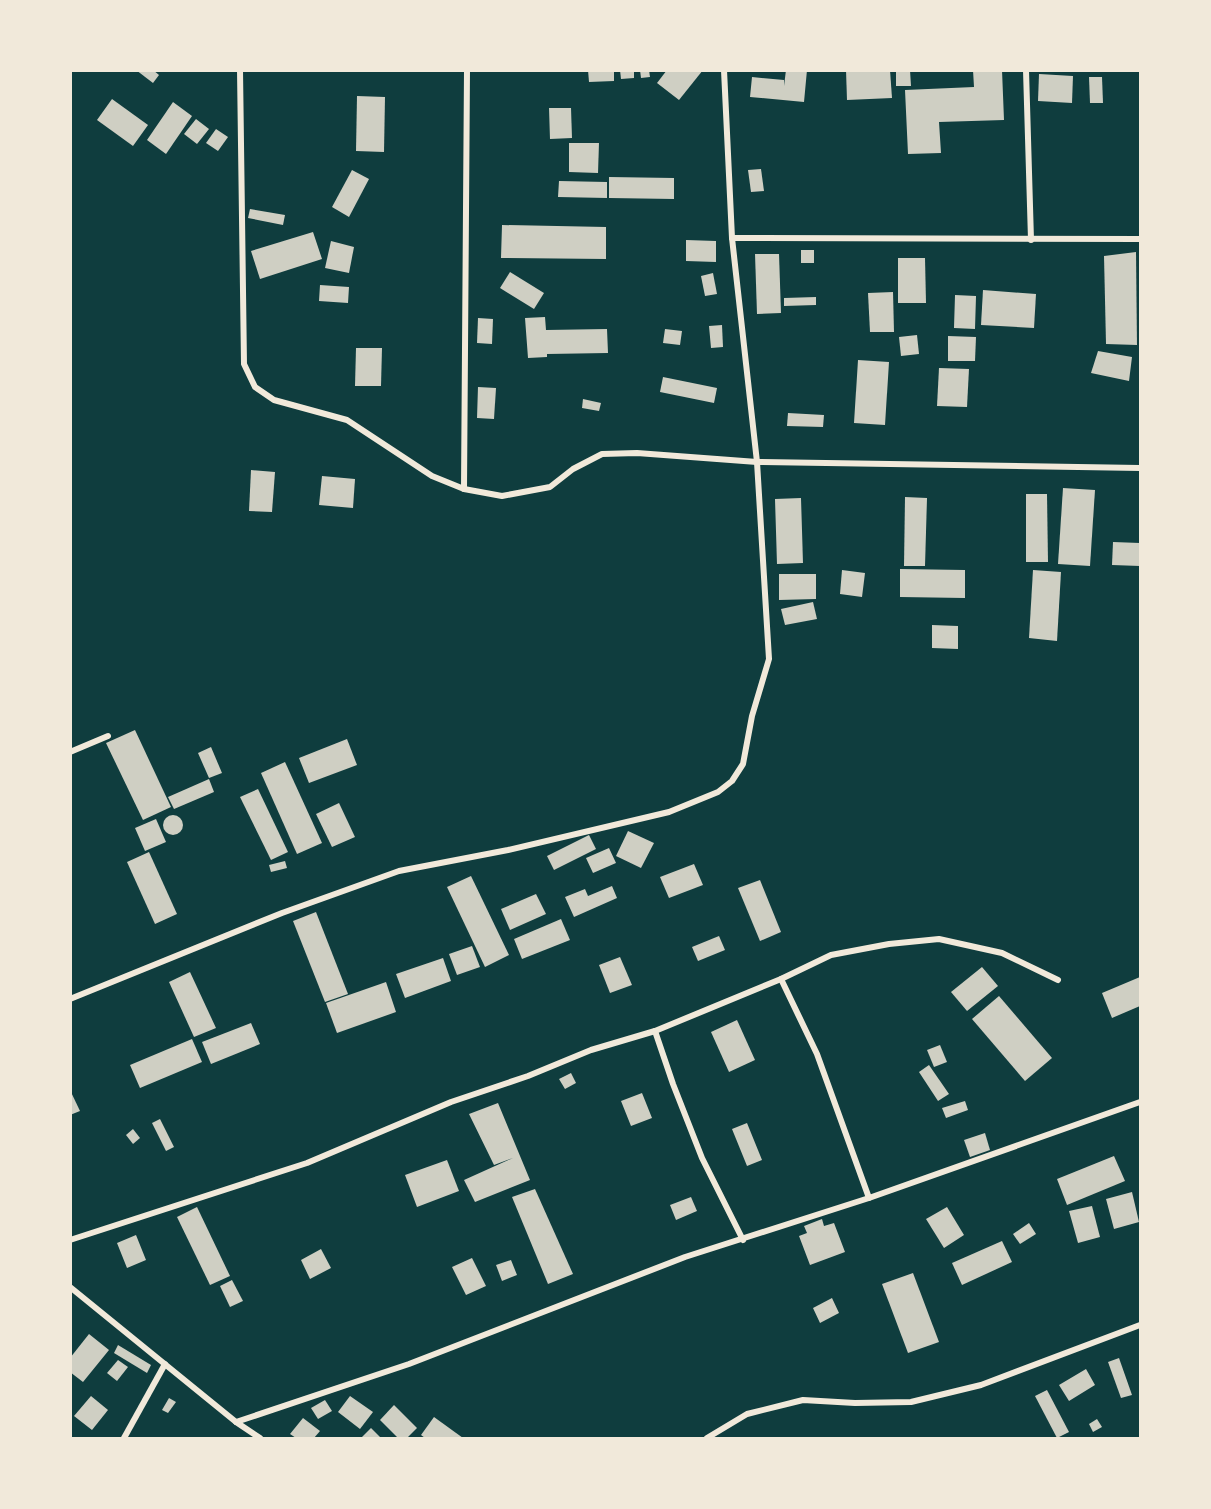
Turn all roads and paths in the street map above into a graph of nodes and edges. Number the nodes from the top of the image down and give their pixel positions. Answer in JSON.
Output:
{"nodes":[{"id":1,"x":240,"y":70,"type":"edge"},
{"id":2,"x":467,"y":70,"type":"edge"},
{"id":3,"x":724,"y":70,"type":"edge"},
{"id":4,"x":1026,"y":70,"type":"edge"},
{"id":5,"x":732,"y":238,"type":"junction"},
{"id":6,"x":1140,"y":239,"type":"edge"},
{"id":7,"x":1031,"y":240,"type":"junction"},
{"id":8,"x":757,"y":462,"type":"junction"},
{"id":9,"x":1140,"y":468,"type":"edge"},
{"id":10,"x":464,"y":489,"type":"junction"},
{"id":11,"x":108,"y":736,"type":"dead end"},
{"id":12,"x":70,"y":752,"type":"edge"},
{"id":13,"x":781,"y":979,"type":"junction"},
{"id":14,"x":1058,"y":980,"type":"dead end"},
{"id":15,"x":70,"y":999,"type":"edge"},
{"id":16,"x":655,"y":1031,"type":"junction"},
{"id":17,"x":1140,"y":1102,"type":"edge"},
{"id":18,"x":869,"y":1198,"type":"junction"},
{"id":19,"x":70,"y":1240,"type":"edge"},
{"id":20,"x":743,"y":1240,"type":"junction"},
{"id":21,"x":70,"y":1287,"type":"edge"},
{"id":22,"x":1140,"y":1325,"type":"edge"},
{"id":23,"x":165,"y":1364,"type":"junction"},
{"id":24,"x":236,"y":1422,"type":"junction"},
{"id":25,"x":124,"y":1438,"type":"edge"},
{"id":26,"x":260,"y":1438,"type":"edge"},
{"id":27,"x":707,"y":1438,"type":"edge"}],
"edges":[{"from":1,"to":10,"type":"street"},
{"from":2,"to":10,"type":"street"},
{"from":3,"to":5,"type":"street"},
{"from":4,"to":7,"type":"street"},
{"from":5,"to":7,"type":"street"},
{"from":5,"to":8,"type":"street"},
{"from":6,"to":7,"type":"street"},
{"from":8,"to":9,"type":"street"},
{"from":8,"to":10,"type":"street"},
{"from":8,"to":15,"type":"street"},
{"from":11,"to":12,"type":"street"},
{"from":13,"to":14,"type":"street"},
{"from":13,"to":16,"type":"street"},
{"from":13,"to":18,"type":"street"},
{"from":16,"to":19,"type":"street"},
{"from":16,"to":20,"type":"street"},
{"from":17,"to":18,"type":"street"},
{"from":18,"to":20,"type":"street"},
{"from":20,"to":24,"type":"street"},
{"from":21,"to":23,"type":"street"},
{"from":22,"to":27,"type":"street"},
{"from":23,"to":24,"type":"street"},
{"from":23,"to":25,"type":"street"},
{"from":24,"to":26,"type":"street"}]}
